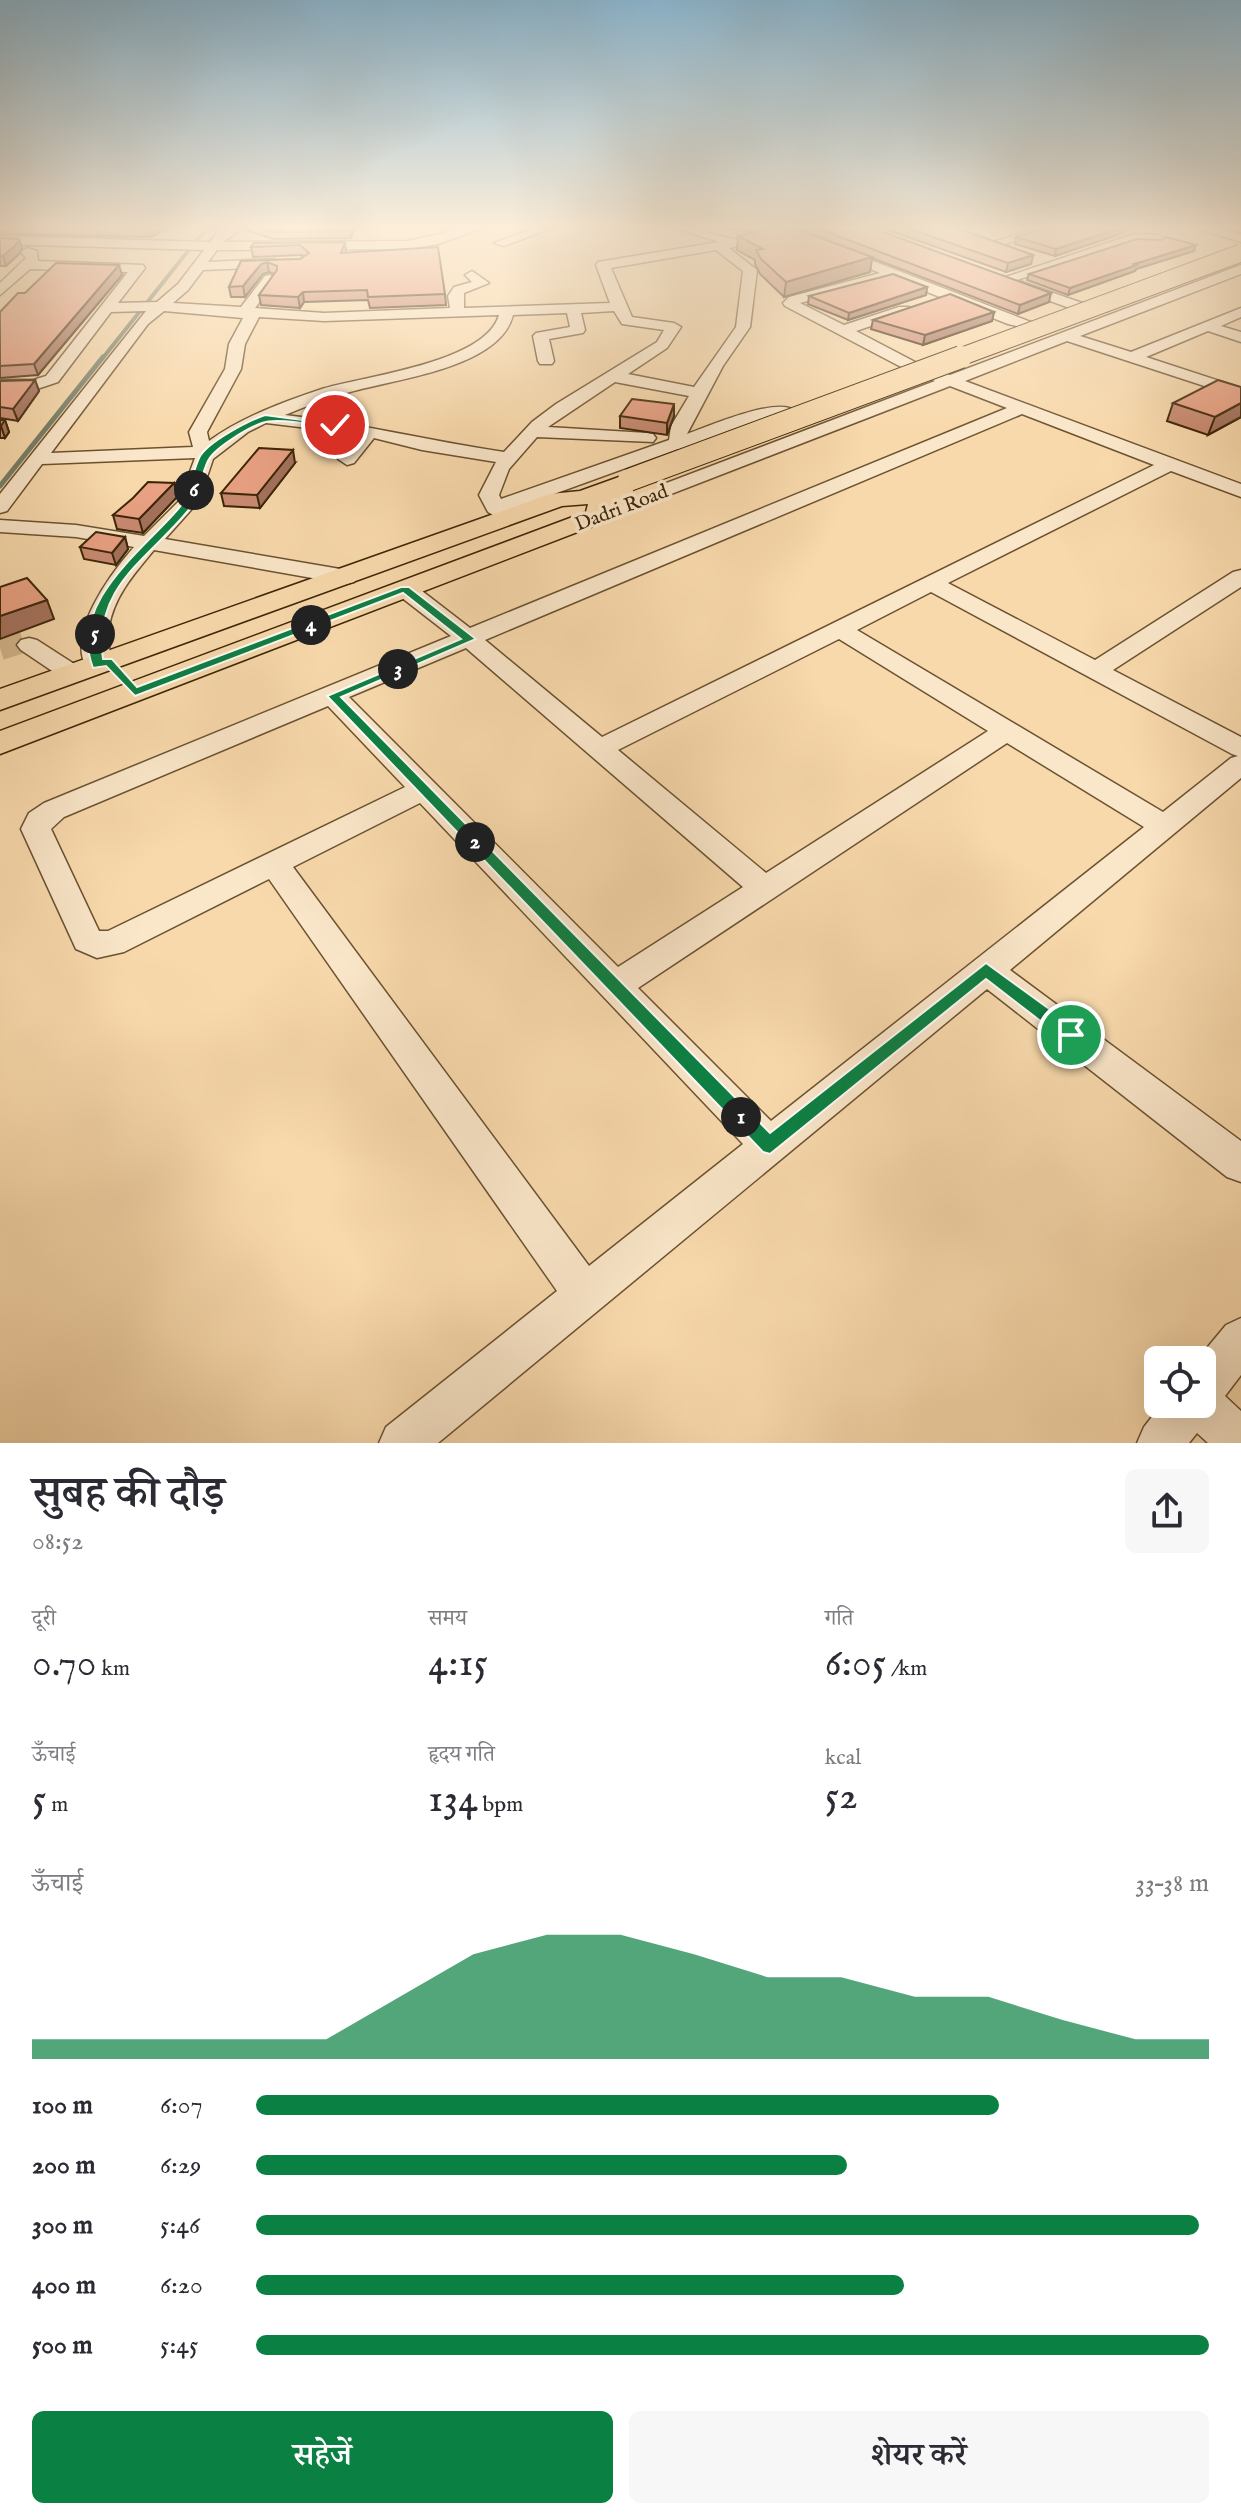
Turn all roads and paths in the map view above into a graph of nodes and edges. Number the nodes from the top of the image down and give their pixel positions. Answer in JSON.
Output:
{"nodes":[{"id":1,"x":118,"y":294,"type":"edge"},
{"id":2,"x":173,"y":294,"type":"edge"},
{"id":3,"x":256,"y":294,"type":"edge"},
{"id":4,"x":456,"y":294,"type":"edge"},
{"id":5,"x":616,"y":294,"type":"edge"},
{"id":6,"x":748,"y":294,"type":"edge"},
{"id":7,"x":815,"y":294,"type":"edge"},
{"id":8,"x":1044,"y":294,"type":"edge"},
{"id":9,"x":1118,"y":294,"type":"edge"},
{"id":10,"x":1148,"y":294,"type":"edge"},
{"id":11,"x":1161,"y":294,"type":"edge"},
{"id":12,"x":949,"y":295,"type":"joint"},
{"id":13,"x":155,"y":307,"type":"junction"},
{"id":14,"x":618,"y":307,"type":"junction"},
{"id":15,"x":107,"y":308,"type":"junction"},
{"id":16,"x":1083,"y":308,"type":"junction"},
{"id":17,"x":573,"y":309,"type":"junction"},
{"id":18,"x":507,"y":310,"type":"junction"},
{"id":19,"x":457,"y":311,"type":"junction"},
{"id":20,"x":1241,"y":312,"type":"edge"},
{"id":21,"x":248,"y":314,"type":"junction"},
{"id":22,"x":1034,"y":326,"type":"junction"},
{"id":23,"x":1206,"y":326,"type":"junction"},
{"id":24,"x":843,"y":330,"type":"junction"},
{"id":25,"x":1066,"y":336,"type":"junction"},
{"id":26,"x":1241,"y":337,"type":"edge"},
{"id":27,"x":1133,"y":357,"type":"junction"},
{"id":28,"x":546,"y":361,"type":"dead end"},
{"id":29,"x":911,"y":366,"type":"junction"},
{"id":30,"x":612,"y":376,"type":"junction"},
{"id":31,"x":951,"y":380,"type":"junction"},
{"id":32,"x":0,"y":385,"type":"edge"},
{"id":33,"x":698,"y":393,"type":"junction"},
{"id":34,"x":1241,"y":393,"type":"edge"},
{"id":35,"x":821,"y":398,"type":"junction"},
{"id":36,"x":1024,"y":407,"type":"junction"},
{"id":37,"x":863,"y":414,"type":"junction"},
{"id":38,"x":265,"y":418,"type":"junction"},
{"id":39,"x":370,"y":431,"type":"junction"},
{"id":40,"x":534,"y":431,"type":"junction"},
{"id":41,"x":647,"y":438,"type":"dead end"},
{"id":42,"x":686,"y":446,"type":"junction"},
{"id":43,"x":203,"y":454,"type":"junction"},
{"id":44,"x":509,"y":458,"type":"junction"},
{"id":45,"x":38,"y":459,"type":"junction"},
{"id":46,"x":347,"y":459,"type":"dead end"},
{"id":47,"x":1170,"y":464,"type":"junction"},
{"id":48,"x":638,"y":484,"type":"junction"},
{"id":49,"x":1241,"y":491,"type":"edge"},
{"id":50,"x":559,"y":499,"type":"junction"},
{"id":51,"x":0,"y":507,"type":"edge"},
{"id":52,"x":501,"y":513,"type":"junction"},
{"id":53,"x":597,"y":516,"type":"junction"},
{"id":54,"x":0,"y":526,"type":"edge"},
{"id":55,"x":149,"y":543,"type":"junction"},
{"id":56,"x":346,"y":577,"type":"junction"},
{"id":57,"x":1241,"y":577,"type":"edge"},
{"id":58,"x":931,"y":583,"type":"junction"},
{"id":59,"x":405,"y":589,"type":"junction"},
{"id":60,"x":839,"y":629,"type":"junction"},
{"id":61,"x":470,"y":639,"type":"junction"},
{"id":62,"x":29,"y":645,"type":"tunnel mouth"},
{"id":63,"x":93,"y":667,"type":"junction"},
{"id":64,"x":1095,"y":671,"type":"junction"},
{"id":65,"x":135,"y":692,"type":"junction"},
{"id":66,"x":333,"y":696,"type":"junction"},
{"id":67,"x":0,"y":700,"type":"edge"},
{"id":68,"x":1007,"y":731,"type":"junction"},
{"id":69,"x":0,"y":743,"type":"edge"},
{"id":70,"x":1241,"y":748,"type":"edge"},
{"id":71,"x":599,"y":749,"type":"junction"},
{"id":72,"x":1241,"y":764,"type":"edge"},
{"id":73,"x":424,"y":789,"type":"junction"},
{"id":74,"x":1164,"y":826,"type":"junction"},
{"id":75,"x":273,"y":862,"type":"junction"},
{"id":76,"x":765,"y":889,"type":"junction"},
{"id":77,"x":986,"y":970,"type":"junction"},
{"id":78,"x":615,"y":986,"type":"junction"},
{"id":79,"x":770,"y":1146,"type":"junction"},
{"id":80,"x":1241,"y":1164,"type":"edge"},
{"id":81,"x":585,"y":1295,"type":"junction"},
{"id":82,"x":1241,"y":1340,"type":"edge"},
{"id":83,"x":1216,"y":1371,"type":"edge"},
{"id":84,"x":1180,"y":1418,"type":"edge"},
{"id":85,"x":1214,"y":1418,"type":"edge"},
{"id":86,"x":1241,"y":1442,"type":"edge"},
{"id":87,"x":402,"y":1443,"type":"edge"},
{"id":88,"x":1160,"y":1443,"type":"edge"}],
"edges":[{"from":1,"to":15,"type":"street"},
{"from":2,"to":13,"type":"street"},
{"from":3,"to":21,"type":"street"},
{"from":4,"to":19,"type":"street"},
{"from":5,"to":14,"type":"street"},
{"from":6,"to":33,"type":"street"},
{"from":7,"to":24,"type":"street"},
{"from":8,"to":16,"type":"street"},
{"from":9,"to":16,"type":"street"},
{"from":10,"to":48,"type":"main road"},
{"from":11,"to":25,"type":"street","name":"Dadri Road"},
{"from":12,"to":22,"type":"street"},
{"from":12,"to":24,"type":"street"},
{"from":13,"to":15,"type":"street"},
{"from":13,"to":21,"type":"street"},
{"from":13,"to":45,"type":"street"},
{"from":14,"to":17,"type":"street"},
{"from":14,"to":30,"type":"street"},
{"from":15,"to":32,"type":"street"},
{"from":16,"to":22,"type":"street"},
{"from":17,"to":18,"type":"street"},
{"from":17,"to":28,"type":"street"},
{"from":18,"to":19,"type":"street"},
{"from":18,"to":38,"type":"street"},
{"from":19,"to":21,"type":"street"},
{"from":20,"to":23,"type":"street"},
{"from":21,"to":43,"type":"street"},
{"from":22,"to":29,"type":"street"},
{"from":23,"to":26,"type":"street"},
{"from":23,"to":27,"type":"street"},
{"from":24,"to":29,"type":"street"},
{"from":25,"to":27,"type":"street"},
{"from":25,"to":31,"type":"street","name":"Dadri Road"},
{"from":27,"to":34,"type":"street"},
{"from":29,"to":31,"type":"street"},
{"from":29,"to":35,"type":"street"},
{"from":30,"to":33,"type":"street"},
{"from":30,"to":40,"type":"street"},
{"from":31,"to":36,"type":"street"},
{"from":31,"to":37,"type":"street","name":"Dadri Road"},
{"from":33,"to":42,"type":"street"},
{"from":35,"to":37,"type":"street"},
{"from":35,"to":42,"type":"street"},
{"from":36,"to":47,"type":"street"},
{"from":36,"to":61,"type":"street"},
{"from":37,"to":53,"type":"street","name":"Dadri Road"},
{"from":38,"to":39,"type":"street"},
{"from":38,"to":43,"type":"street"},
{"from":39,"to":44,"type":"street"},
{"from":39,"to":46,"type":"street"},
{"from":40,"to":41,"type":"street"},
{"from":40,"to":44,"type":"street"},
{"from":42,"to":50,"type":"street","name":"Dadri Road"},
{"from":42,"to":52,"type":"street"},
{"from":43,"to":45,"type":"street"},
{"from":43,"to":55,"type":"street"},
{"from":44,"to":52,"type":"street"},
{"from":45,"to":51,"type":"street"},
{"from":47,"to":49,"type":"street"},
{"from":47,"to":58,"type":"street"},
{"from":48,"to":50,"type":"main road"},
{"from":48,"to":53,"type":"main road"},
{"from":50,"to":52,"type":"main road","name":"Dadri Road"},
{"from":52,"to":56,"type":"main road","name":"Dadri Road"},
{"from":53,"to":59,"type":"main road","name":"Dadri Road"},
{"from":54,"to":55,"type":"street"},
{"from":55,"to":56,"type":"street"},
{"from":55,"to":63,"type":"street"},
{"from":56,"to":63,"type":"main road","name":"Dadri Road"},
{"from":57,"to":64,"type":"street"},
{"from":58,"to":60,"type":"street"},
{"from":58,"to":64,"type":"street"},
{"from":59,"to":61,"type":"street"},
{"from":59,"to":65,"type":"main road","name":"Dadri Road"},
{"from":60,"to":68,"type":"street"},
{"from":60,"to":71,"type":"street"},
{"from":61,"to":66,"type":"street"},
{"from":61,"to":71,"type":"street"},
{"from":62,"to":63,"type":"street"},
{"from":63,"to":65,"type":"main road"},
{"from":63,"to":67,"type":"main road","name":"Dadri Road"},
{"from":64,"to":70,"type":"street"},
{"from":65,"to":69,"type":"main road","name":"Dadri Road"},
{"from":66,"to":73,"type":"street"},
{"from":66,"to":75,"type":"street"},
{"from":68,"to":74,"type":"street"},
{"from":68,"to":76,"type":"street"},
{"from":71,"to":76,"type":"street"},
{"from":72,"to":74,"type":"street"},
{"from":73,"to":75,"type":"street"},
{"from":73,"to":78,"type":"street"},
{"from":74,"to":77,"type":"street"},
{"from":75,"to":81,"type":"street"},
{"from":76,"to":78,"type":"street"},
{"from":77,"to":79,"type":"street"},
{"from":77,"to":80,"type":"street"},
{"from":78,"to":79,"type":"street"},
{"from":79,"to":81,"type":"street"},
{"from":81,"to":87,"type":"street"},
{"from":82,"to":83,"type":"street"},
{"from":84,"to":88,"type":"street"},
{"from":85,"to":86,"type":"street"}]}
